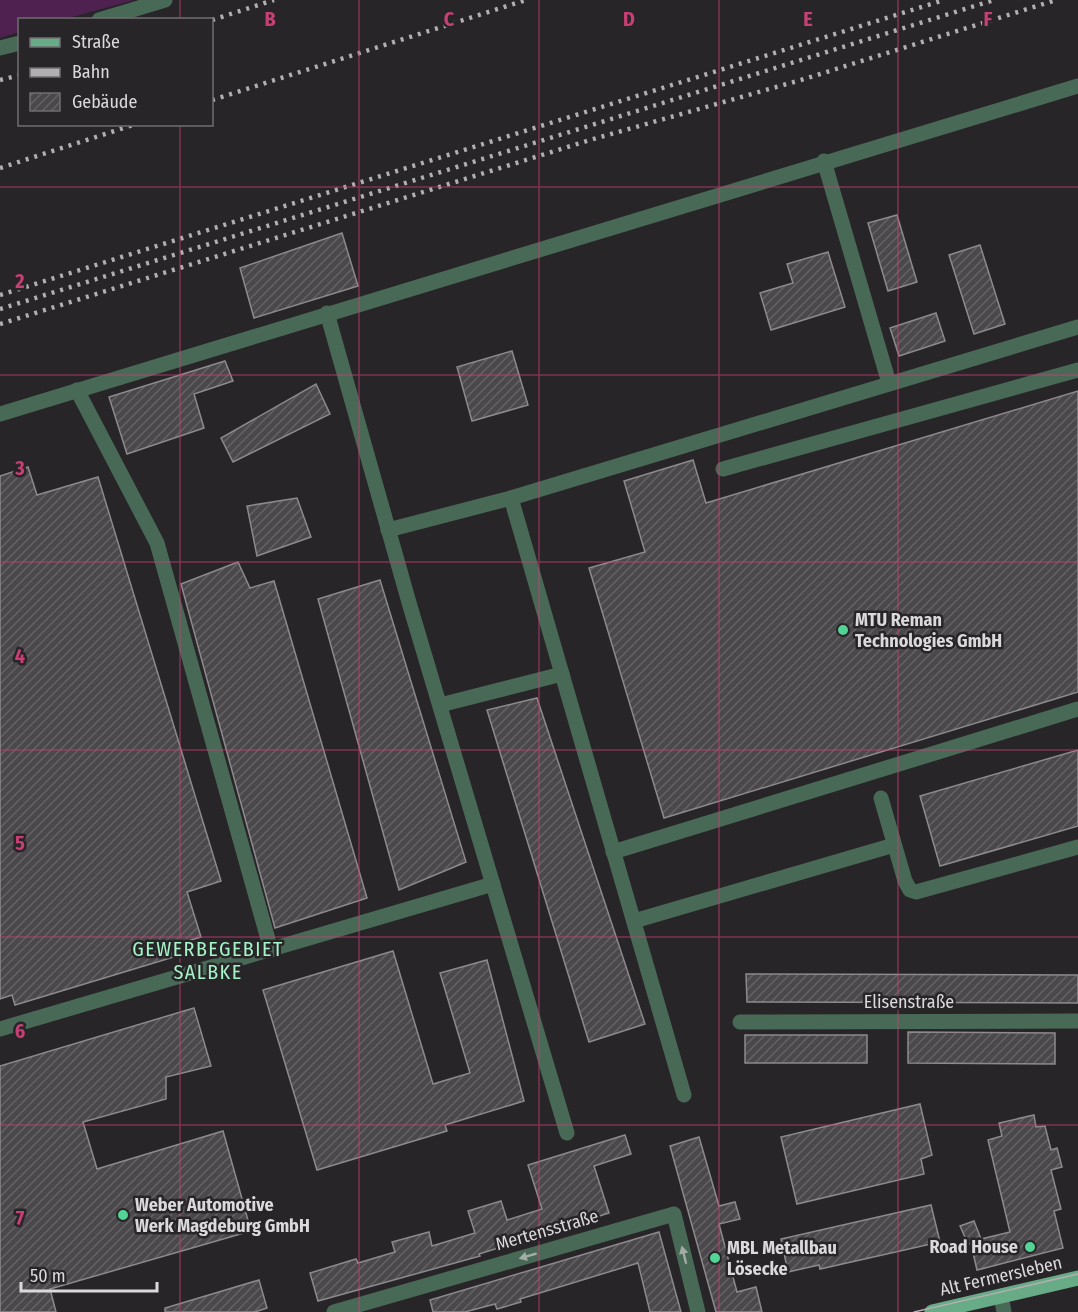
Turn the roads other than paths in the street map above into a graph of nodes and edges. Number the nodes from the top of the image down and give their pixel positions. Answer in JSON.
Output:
{"nodes":[{"id":1,"x":165,"y":0,"type":"edge"},
{"id":2,"x":106,"y":18,"type":"edge"},
{"id":3,"x":18,"y":44,"type":"edge"},
{"id":4,"x":0,"y":48,"type":"edge"},
{"id":5,"x":1078,"y":86,"type":"edge"},
{"id":6,"x":824,"y":161,"type":"junction"},
{"id":7,"x":327,"y":313,"type":"junction"},
{"id":8,"x":1078,"y":327,"type":"edge"},
{"id":9,"x":1078,"y":370,"type":"edge"},
{"id":10,"x":889,"y":383,"type":"junction"},
{"id":11,"x":77,"y":390,"type":"junction"},
{"id":12,"x":0,"y":414,"type":"edge"},
{"id":13,"x":723,"y":469,"type":"dead end"},
{"id":14,"x":511,"y":498,"type":"junction"},
{"id":15,"x":388,"y":530,"type":"junction"},
{"id":16,"x":562,"y":674,"type":"junction"},
{"id":17,"x":440,"y":705,"type":"junction"},
{"id":18,"x":1078,"y":709,"type":"edge"},
{"id":19,"x":881,"y":798,"type":"dead end"},
{"id":20,"x":894,"y":845,"type":"junction"},
{"id":21,"x":1078,"y":847,"type":"edge"},
{"id":22,"x":613,"y":852,"type":"junction"},
{"id":23,"x":493,"y":884,"type":"junction"},
{"id":24,"x":634,"y":921,"type":"junction"},
{"id":25,"x":271,"y":950,"type":"junction"},
{"id":26,"x":1078,"y":1021,"type":"edge"},
{"id":27,"x":740,"y":1022,"type":"dead end"},
{"id":28,"x":0,"y":1029,"type":"edge"},
{"id":29,"x":684,"y":1095,"type":"dead end"},
{"id":30,"x":567,"y":1132,"type":"dead end"},
{"id":31,"x":1078,"y":1278,"type":"edge"},
{"id":32,"x":1001,"y":1296,"type":"junction"},
{"id":33,"x":334,"y":1312,"type":"edge"},
{"id":34,"x":698,"y":1312,"type":"edge"},
{"id":35,"x":932,"y":1312,"type":"edge"},
{"id":36,"x":1004,"y":1312,"type":"edge"}],
"edges":[{"from":1,"to":2,"type":"street"},
{"from":3,"to":4,"type":"street"},
{"from":5,"to":6,"type":"street"},
{"from":6,"to":7,"type":"street"},
{"from":6,"to":10,"type":"street"},
{"from":7,"to":11,"type":"street"},
{"from":7,"to":15,"type":"street"},
{"from":8,"to":10,"type":"street"},
{"from":9,"to":13,"type":"street"},
{"from":10,"to":14,"type":"street"},
{"from":11,"to":12,"type":"street"},
{"from":11,"to":25,"type":"street"},
{"from":14,"to":15,"type":"street"},
{"from":14,"to":16,"type":"street"},
{"from":15,"to":17,"type":"street"},
{"from":16,"to":17,"type":"street"},
{"from":16,"to":22,"type":"street"},
{"from":17,"to":23,"type":"street"},
{"from":18,"to":22,"type":"street"},
{"from":19,"to":20,"type":"street"},
{"from":20,"to":21,"type":"street"},
{"from":20,"to":24,"type":"street"},
{"from":22,"to":24,"type":"street"},
{"from":23,"to":25,"type":"street"},
{"from":23,"to":30,"type":"street"},
{"from":24,"to":29,"type":"street"},
{"from":25,"to":28,"type":"street"},
{"from":26,"to":27,"type":"street","name":"Elisenstraße"},
{"from":31,"to":32,"type":"main road","name":"Alt Fermersleben"},
{"from":32,"to":35,"type":"main road","name":"Alt Fermersleben"},
{"from":32,"to":36,"type":"street"},
{"from":34,"to":33,"type":"street","name":"Mertensstraße","one_way":true}]}
